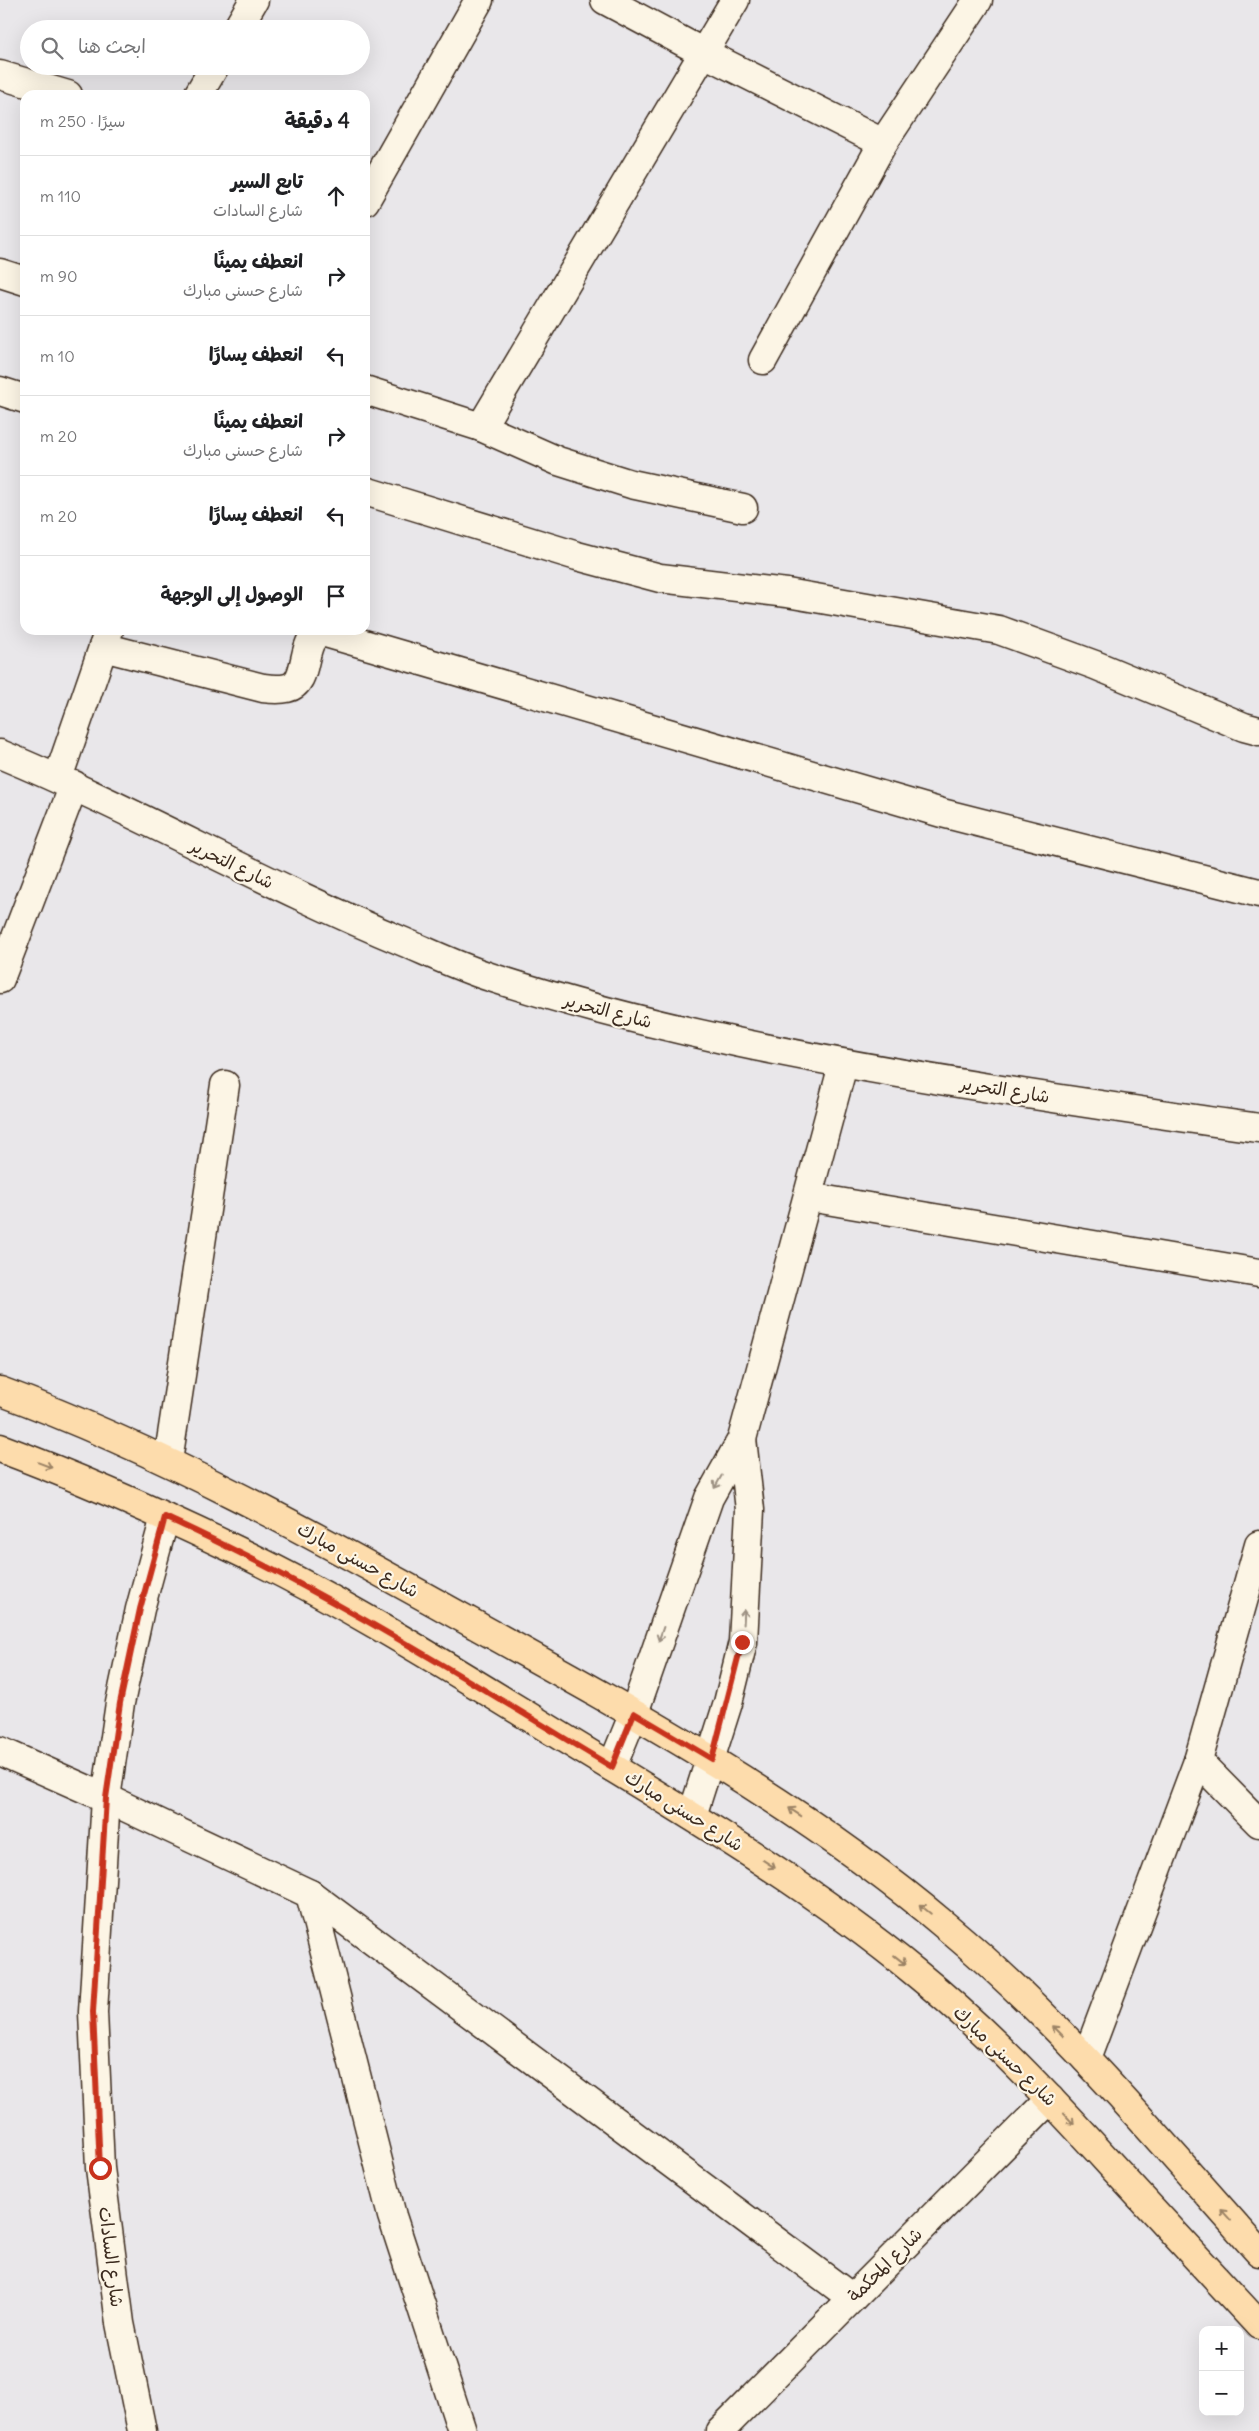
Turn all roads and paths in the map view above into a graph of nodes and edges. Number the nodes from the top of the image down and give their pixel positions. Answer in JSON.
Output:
{"nodes":[{"id":1,"x":254,"y":0,"type":"edge"},
{"id":2,"x":479,"y":0,"type":"edge"},
{"id":3,"x":605,"y":0,"type":"edge"},
{"id":4,"x":735,"y":0,"type":"edge"},
{"id":5,"x":978,"y":0,"type":"edge"},
{"id":6,"x":242,"y":20,"type":"edge"},
{"id":7,"x":704,"y":54,"type":"junction"},
{"id":8,"x":0,"y":75,"type":"edge"},
{"id":9,"x":210,"y":75,"type":"edge"},
{"id":10,"x":51,"y":90,"type":"edge"},
{"id":11,"x":201,"y":90,"type":"edge"},
{"id":12,"x":883,"y":143,"type":"junction"},
{"id":13,"x":370,"y":193,"type":"edge"},
{"id":14,"x":0,"y":273,"type":"edge"},
{"id":15,"x":20,"y":279,"type":"edge"},
{"id":16,"x":763,"y":360,"type":"dead end"},
{"id":17,"x":0,"y":391,"type":"edge"},
{"id":18,"x":370,"y":392,"type":"edge"},
{"id":19,"x":20,"y":397,"type":"edge"},
{"id":20,"x":481,"y":427,"type":"junction"},
{"id":21,"x":370,"y":493,"type":"edge"},
{"id":22,"x":744,"y":508,"type":"dead end"},
{"id":23,"x":316,"y":635,"type":"edge"},
{"id":24,"x":333,"y":635,"type":"edge"},
{"id":25,"x":106,"y":638,"type":"edge"},
{"id":26,"x":1259,"y":730,"type":"edge"},
{"id":27,"x":0,"y":754,"type":"edge"},
{"id":28,"x":66,"y":781,"type":"junction"},
{"id":29,"x":1259,"y":893,"type":"edge"},
{"id":30,"x":0,"y":979,"type":"edge"},
{"id":31,"x":843,"y":1065,"type":"junction"},
{"id":32,"x":226,"y":1085,"type":"dead end"},
{"id":33,"x":1259,"y":1128,"type":"edge"},
{"id":34,"x":809,"y":1196,"type":"junction"},
{"id":35,"x":1259,"y":1274,"type":"edge"},
{"id":36,"x":0,"y":1391,"type":"edge"},
{"id":37,"x":742,"y":1440,"type":"junction"},
{"id":38,"x":0,"y":1448,"type":"edge"},
{"id":39,"x":168,"y":1462,"type":"junction"},
{"id":40,"x":165,"y":1517,"type":"junction"},
{"id":41,"x":1259,"y":1546,"type":"edge"},
{"id":42,"x":634,"y":1713,"type":"junction"},
{"id":43,"x":0,"y":1751,"type":"edge"},
{"id":44,"x":712,"y":1759,"type":"junction"},
{"id":45,"x":1198,"y":1761,"type":"junction"},
{"id":46,"x":612,"y":1767,"type":"junction"},
{"id":47,"x":106,"y":1798,"type":"junction"},
{"id":48,"x":692,"y":1816,"type":"junction"},
{"id":49,"x":1259,"y":1823,"type":"edge"},
{"id":50,"x":310,"y":1894,"type":"junction"},
{"id":51,"x":1086,"y":2059,"type":"junction"},
{"id":52,"x":1050,"y":2099,"type":"junction"},
{"id":53,"x":1259,"y":2252,"type":"edge"},
{"id":54,"x":852,"y":2298,"type":"junction"},
{"id":55,"x":1259,"y":2326,"type":"edge"},
{"id":56,"x":142,"y":2431,"type":"edge"},
{"id":57,"x":462,"y":2431,"type":"edge"},
{"id":58,"x":720,"y":2431,"type":"edge"}],
"edges":[{"from":1,"to":6,"type":"street"},
{"from":2,"to":13,"type":"street"},
{"from":3,"to":7,"type":"street"},
{"from":4,"to":7,"type":"street"},
{"from":5,"to":12,"type":"street"},
{"from":7,"to":12,"type":"street"},
{"from":7,"to":20,"type":"street"},
{"from":8,"to":10,"type":"street"},
{"from":9,"to":11,"type":"street"},
{"from":12,"to":16,"type":"street"},
{"from":14,"to":15,"type":"street"},
{"from":17,"to":19,"type":"street"},
{"from":18,"to":20,"type":"street"},
{"from":20,"to":22,"type":"street"},
{"from":21,"to":26,"type":"street"},
{"from":23,"to":25,"type":"street"},
{"from":24,"to":29,"type":"street"},
{"from":25,"to":28,"type":"street"},
{"from":27,"to":28,"type":"street","name":"شارع التحرير"},
{"from":28,"to":30,"type":"street"},
{"from":28,"to":31,"type":"street","name":"شارع التحرير"},
{"from":31,"to":33,"type":"street","name":"شارع التحرير"},
{"from":31,"to":34,"type":"street"},
{"from":32,"to":39,"type":"street"},
{"from":34,"to":35,"type":"street"},
{"from":34,"to":37,"type":"street"},
{"from":36,"to":39,"type":"main road","name":"شارع حسنى مبارك"},
{"from":37,"to":42,"type":"street","one_way":true},
{"from":44,"to":37,"type":"street","one_way":true},
{"from":38,"to":40,"type":"main road","name":"شارع حسنى مبارك","one_way":true},
{"from":39,"to":42,"type":"main road","name":"شارع حسنى مبارك"},
{"from":40,"to":46,"type":"main road","name":"شارع حسنى مبارك"},
{"from":40,"to":47,"type":"street","name":"شارع السادات"},
{"from":41,"to":45,"type":"street"},
{"from":42,"to":44,"type":"main road","name":"شارع حسنى مبارك"},
{"from":42,"to":46,"type":"street"},
{"from":43,"to":47,"type":"street"},
{"from":44,"to":48,"type":"street"},
{"from":51,"to":44,"type":"main road","name":"شارع حسنى مبارك","one_way":true},
{"from":45,"to":49,"type":"street"},
{"from":45,"to":51,"type":"street"},
{"from":46,"to":48,"type":"main road","name":"شارع حسنى مبارك"},
{"from":47,"to":50,"type":"street"},
{"from":47,"to":56,"type":"street","name":"شارع السادات"},
{"from":48,"to":52,"type":"main road","name":"شارع حسنى مبارك","one_way":true},
{"from":50,"to":54,"type":"street"},
{"from":50,"to":57,"type":"street"},
{"from":53,"to":51,"type":"main road","name":"شارع حسنى مبارك","one_way":true},
{"from":52,"to":54,"type":"street","name":"شارع المحكمة"},
{"from":52,"to":55,"type":"main road","name":"شارع حسنى مبارك","one_way":true},
{"from":54,"to":58,"type":"street","name":"شارع المحكمة"}]}
